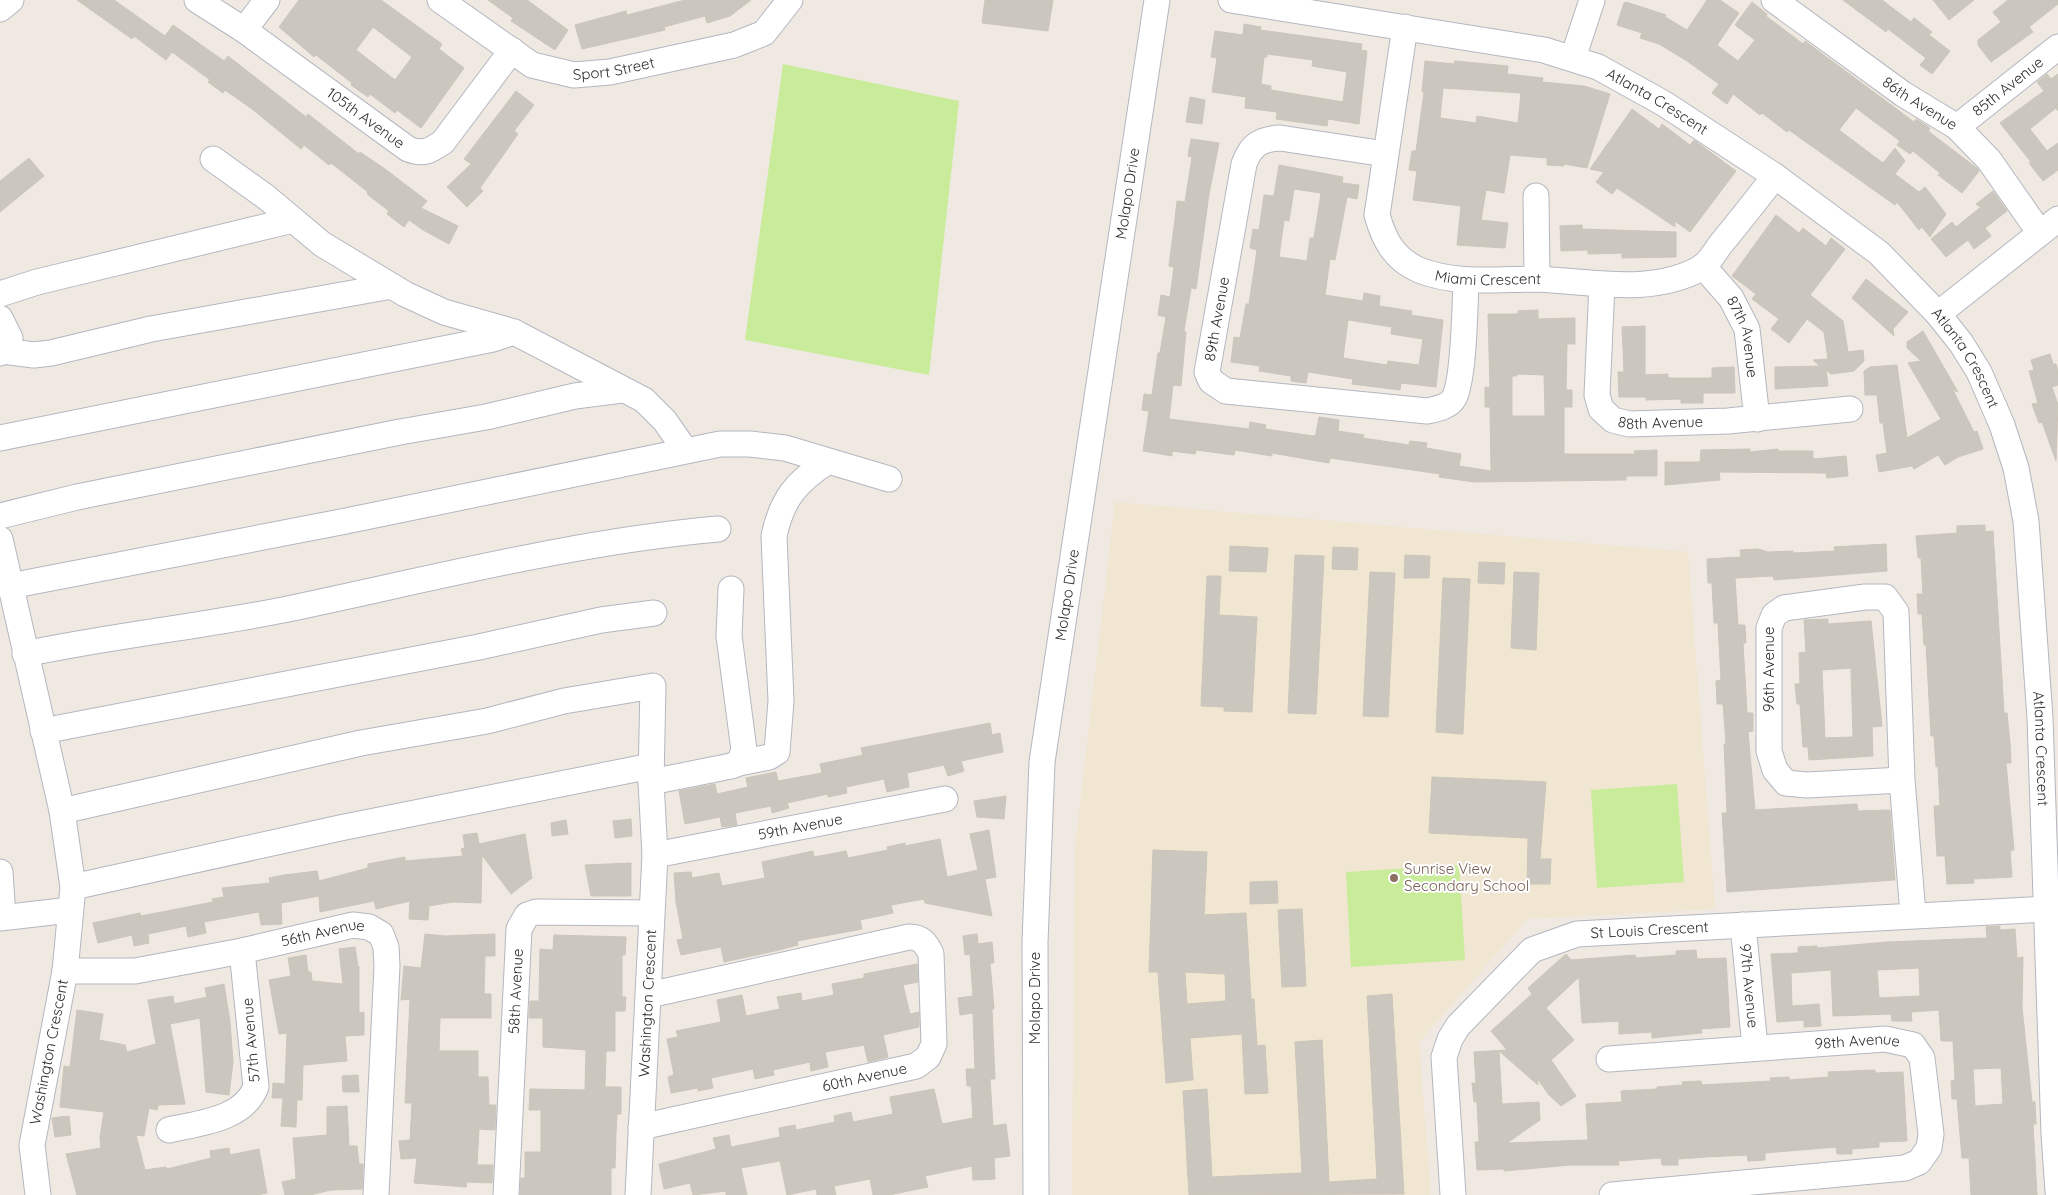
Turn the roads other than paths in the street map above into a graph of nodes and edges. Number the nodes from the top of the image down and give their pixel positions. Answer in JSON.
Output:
{"nodes":[{"id":1,"x":11,"y":0,"type":"edge"},
{"id":2,"x":197,"y":0,"type":"edge"},
{"id":3,"x":267,"y":0,"type":"edge"},
{"id":4,"x":790,"y":0,"type":"edge"},
{"id":5,"x":1157,"y":0,"type":"edge"},
{"id":6,"x":1231,"y":0,"type":"edge"},
{"id":7,"x":1592,"y":0,"type":"edge"},
{"id":8,"x":1774,"y":0,"type":"edge"},
{"id":9,"x":451,"y":3,"type":"edge"},
{"id":10,"x":0,"y":9,"type":"edge"},
{"id":11,"x":1405,"y":27,"type":"junction"},
{"id":12,"x":244,"y":30,"type":"junction"},
{"id":13,"x":2058,"y":47,"type":"edge"},
{"id":14,"x":512,"y":50,"type":"junction"},
{"id":15,"x":1573,"y":58,"type":"junction"},
{"id":16,"x":1958,"y":127,"type":"junction"},
{"id":17,"x":1385,"y":154,"type":"junction"},
{"id":18,"x":213,"y":159,"type":"dead end"},
{"id":19,"x":1775,"y":176,"type":"junction"},
{"id":20,"x":1536,"y":196,"type":"dead end"},
{"id":21,"x":293,"y":220,"type":"junction"},
{"id":22,"x":2049,"y":226,"type":"edge"},
{"id":23,"x":1703,"y":266,"type":"junction"},
{"id":24,"x":1537,"y":280,"type":"junction"},
{"id":25,"x":1466,"y":281,"type":"junction"},
{"id":26,"x":1602,"y":284,"type":"junction"},
{"id":27,"x":392,"y":286,"type":"junction"},
{"id":28,"x":0,"y":294,"type":"edge"},
{"id":29,"x":1938,"y":314,"type":"junction"},
{"id":30,"x":0,"y":318,"type":"edge"},
{"id":31,"x":514,"y":332,"type":"junction"},
{"id":32,"x":2,"y":352,"type":"edge"},
{"id":33,"x":622,"y":390,"type":"junction"},
{"id":34,"x":1850,"y":409,"type":"dead end"},
{"id":35,"x":1757,"y":419,"type":"junction"},
{"id":36,"x":0,"y":438,"type":"edge"},
{"id":37,"x":685,"y":450,"type":"junction"},
{"id":38,"x":827,"y":462,"type":"junction"},
{"id":39,"x":889,"y":479,"type":"dead end"},
{"id":40,"x":0,"y":516,"type":"edge"},
{"id":41,"x":718,"y":529,"type":"dead end"},
{"id":42,"x":0,"y":539,"type":"edge"},
{"id":43,"x":10,"y":586,"type":"junction"},
{"id":44,"x":731,"y":589,"type":"dead end"},
{"id":45,"x":654,"y":613,"type":"dead end"},
{"id":46,"x":25,"y":654,"type":"junction"},
{"id":47,"x":2049,"y":716,"type":"edge"},
{"id":48,"x":42,"y":731,"type":"junction"},
{"id":49,"x":739,"y":763,"type":"junction"},
{"id":50,"x":651,"y":774,"type":"junction"},
{"id":51,"x":1902,"y":780,"type":"junction"},
{"id":52,"x":945,"y":799,"type":"dead end"},
{"id":53,"x":62,"y":811,"type":"junction"},
{"id":54,"x":655,"y":855,"type":"junction"},
{"id":55,"x":0,"y":872,"type":"edge"},
{"id":56,"x":72,"y":898,"type":"junction"},
{"id":57,"x":2048,"y":909,"type":"junction"},
{"id":58,"x":651,"y":913,"type":"junction"},
{"id":59,"x":1912,"y":914,"type":"junction"},
{"id":60,"x":2,"y":918,"type":"edge"},
{"id":61,"x":1742,"y":925,"type":"junction"},
{"id":62,"x":242,"y":950,"type":"junction"},
{"id":63,"x":65,"y":971,"type":"junction"},
{"id":64,"x":649,"y":995,"type":"junction"},
{"id":65,"x":1755,"y":1047,"type":"junction"},
{"id":66,"x":1609,"y":1060,"type":"dead end"},
{"id":67,"x":641,"y":1126,"type":"junction"},
{"id":68,"x":169,"y":1130,"type":"dead end"},
{"id":69,"x":2058,"y":1192,"type":"edge"},
{"id":70,"x":38,"y":1195,"type":"edge"},
{"id":71,"x":376,"y":1195,"type":"edge"},
{"id":72,"x":506,"y":1195,"type":"edge"},
{"id":73,"x":638,"y":1195,"type":"edge"},
{"id":74,"x":1036,"y":1195,"type":"edge"},
{"id":75,"x":1453,"y":1195,"type":"edge"},
{"id":76,"x":1612,"y":1195,"type":"edge"}],
"edges":[{"from":1,"to":10,"type":"street"},
{"from":2,"to":12,"type":"street","name":"105th Avenue"},
{"from":3,"to":12,"type":"street"},
{"from":4,"to":14,"type":"street","name":"Sport Street"},
{"from":5,"to":74,"type":"street","name":"Molapo Drive"},
{"from":6,"to":11,"type":"street","name":"Atlanta Crescent"},
{"from":7,"to":15,"type":"street"},
{"from":8,"to":16,"type":"street","name":"86th Avenue"},
{"from":9,"to":14,"type":"street","name":"Sport Street"},
{"from":11,"to":15,"type":"street","name":"Atlanta Crescent"},
{"from":11,"to":17,"type":"street","name":"Miami Crescent"},
{"from":12,"to":14,"type":"street","name":"105th Avenue"},
{"from":13,"to":16,"type":"street","name":"85th Avenue"},
{"from":15,"to":19,"type":"street","name":"Atlanta Crescent"},
{"from":16,"to":22,"type":"street","name":"86th Avenue"},
{"from":17,"to":25,"type":"street","name":"Miami Crescent"},
{"from":17,"to":25,"type":"street","name":"89th Avenue"},
{"from":18,"to":21,"type":"street"},
{"from":19,"to":23,"type":"street","name":"Miami Crescent"},
{"from":19,"to":29,"type":"street","name":"Atlanta Crescent"},
{"from":20,"to":24,"type":"street"},
{"from":21,"to":27,"type":"street"},
{"from":21,"to":28,"type":"street"},
{"from":22,"to":29,"type":"street"},
{"from":23,"to":26,"type":"street","name":"Miami Crescent"},
{"from":23,"to":35,"type":"street","name":"87th Avenue"},
{"from":24,"to":25,"type":"street","name":"Miami Crescent"},
{"from":24,"to":26,"type":"street","name":"Miami Crescent"},
{"from":26,"to":35,"type":"street","name":"88th Avenue"},
{"from":27,"to":31,"type":"street"},
{"from":27,"to":32,"type":"street"},
{"from":29,"to":47,"type":"street","name":"Atlanta Crescent"},
{"from":30,"to":32,"type":"street"},
{"from":31,"to":33,"type":"street"},
{"from":31,"to":36,"type":"street"},
{"from":33,"to":37,"type":"street"},
{"from":33,"to":40,"type":"street"},
{"from":34,"to":35,"type":"street","name":"88th Avenue"},
{"from":37,"to":38,"type":"street"},
{"from":37,"to":43,"type":"street"},
{"from":38,"to":39,"type":"street"},
{"from":38,"to":49,"type":"street"},
{"from":41,"to":46,"type":"street"},
{"from":42,"to":43,"type":"street","name":"Washington Crescent"},
{"from":43,"to":46,"type":"street","name":"Washington Crescent"},
{"from":44,"to":49,"type":"street"},
{"from":45,"to":48,"type":"street"},
{"from":46,"to":48,"type":"street","name":"Washington Crescent"},
{"from":47,"to":57,"type":"street","name":"Atlanta Crescent"},
{"from":48,"to":53,"type":"street","name":"Washington Crescent"},
{"from":49,"to":50,"type":"street"},
{"from":50,"to":53,"type":"street","name":"Washington Crescent"},
{"from":50,"to":54,"type":"street","name":"Washington Crescent"},
{"from":50,"to":56,"type":"street"},
{"from":51,"to":51,"type":"street","name":"96th Avenue"},
{"from":51,"to":59,"type":"street","name":"96th Avenue"},
{"from":52,"to":54,"type":"street","name":"59th Avenue"},
{"from":53,"to":56,"type":"street","name":"Washington Crescent"},
{"from":54,"to":58,"type":"street","name":"Washington Crescent"},
{"from":55,"to":60,"type":"street"},
{"from":56,"to":60,"type":"street"},
{"from":56,"to":63,"type":"street","name":"Washington Crescent"},
{"from":57,"to":59,"type":"street","name":"St Louis Crescent"},
{"from":57,"to":69,"type":"street","name":"Atlanta Crescent"},
{"from":58,"to":64,"type":"street","name":"Washington Crescent"},
{"from":58,"to":72,"type":"street","name":"58th Avenue"},
{"from":59,"to":61,"type":"street","name":"St Louis Crescent"},
{"from":61,"to":65,"type":"street","name":"97th Avenue"},
{"from":61,"to":75,"type":"street","name":"St Louis Crescent"},
{"from":62,"to":63,"type":"street","name":"56th Avenue"},
{"from":62,"to":68,"type":"street","name":"57th Avenue"},
{"from":62,"to":71,"type":"street","name":"56th Avenue"},
{"from":63,"to":70,"type":"street","name":"Washington Crescent"},
{"from":64,"to":67,"type":"street","name":"Washington Crescent"},
{"from":64,"to":67,"type":"street","name":"60th Avenue"},
{"from":65,"to":66,"type":"street","name":"98th Avenue"},
{"from":65,"to":76,"type":"street","name":"98th Avenue"},
{"from":67,"to":73,"type":"street","name":"Washington Crescent"}]}
